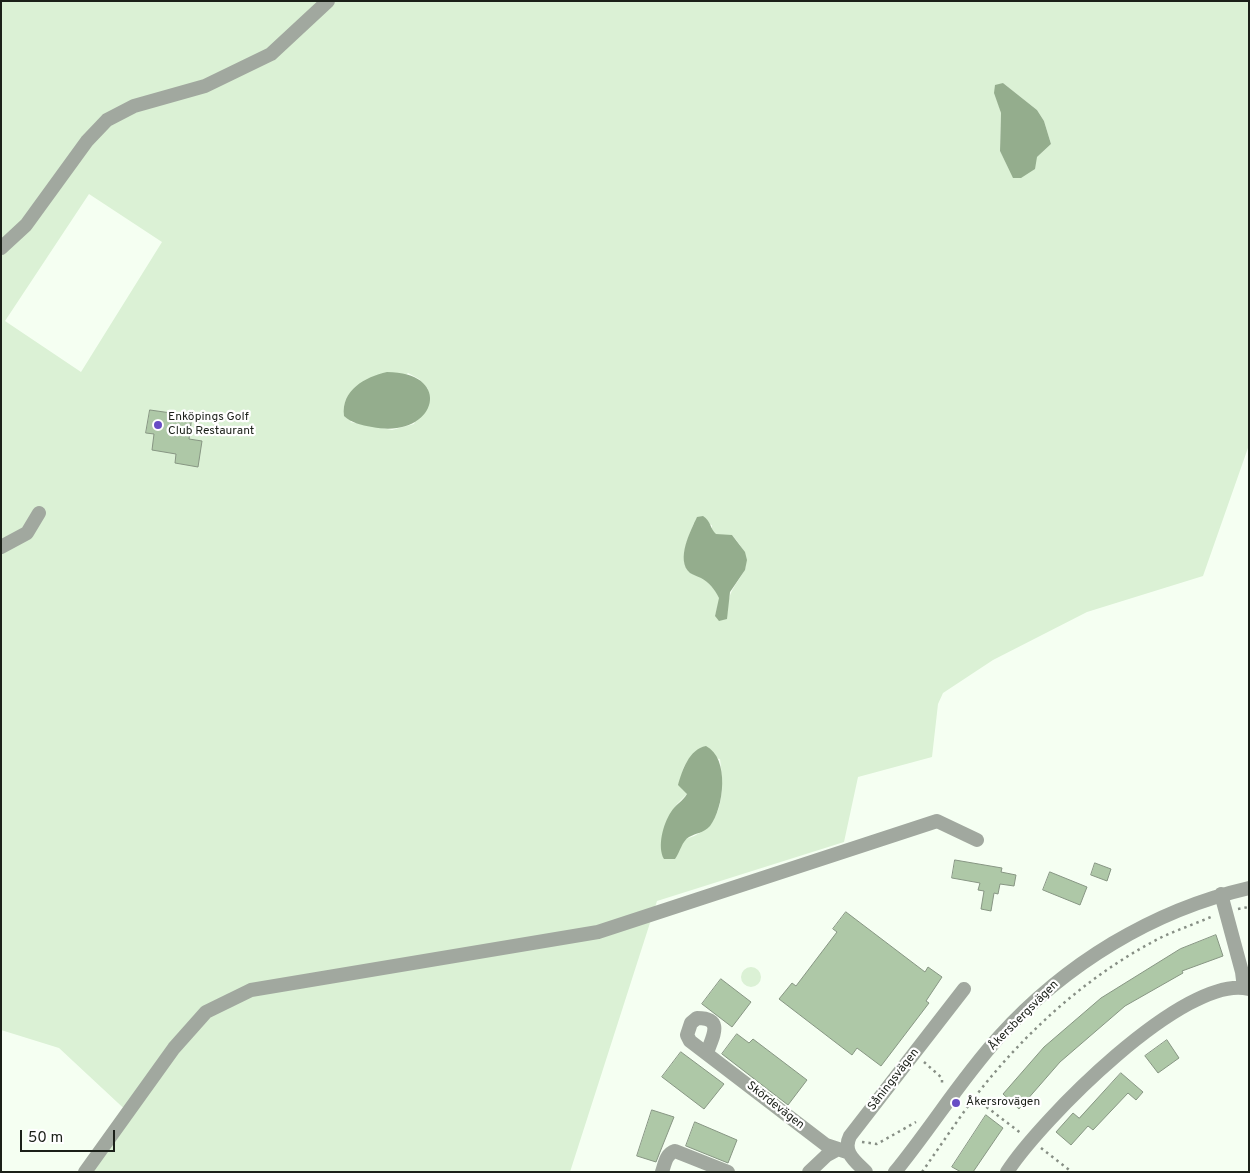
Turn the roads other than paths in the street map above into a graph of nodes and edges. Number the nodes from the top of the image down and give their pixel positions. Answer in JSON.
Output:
{"nodes":[{"id":1,"x":328,"y":1,"type":"edge"},
{"id":2,"x":1,"y":248,"type":"edge"},
{"id":3,"x":39,"y":513,"type":"dead end"},
{"id":4,"x":1,"y":547,"type":"edge"},
{"id":5,"x":977,"y":840,"type":"dead end"},
{"id":6,"x":1249,"y":888,"type":"edge"},
{"id":7,"x":1221,"y":894,"type":"junction"},
{"id":8,"x":1246,"y":988,"type":"edge"},
{"id":9,"x":964,"y":989,"type":"dead end"},
{"id":10,"x":707,"y":1053,"type":"dead end"},
{"id":11,"x":842,"y":1151,"type":"junction"},
{"id":12,"x":84,"y":1172,"type":"edge"},
{"id":13,"x":662,"y":1172,"type":"edge"},
{"id":14,"x":728,"y":1172,"type":"edge"},
{"id":15,"x":809,"y":1172,"type":"edge"},
{"id":16,"x":866,"y":1172,"type":"edge"},
{"id":17,"x":895,"y":1172,"type":"edge"},
{"id":18,"x":1007,"y":1172,"type":"edge"}],
"edges":[{"from":1,"to":2,"type":"street"},
{"from":3,"to":4,"type":"street"},
{"from":5,"to":12,"type":"street"},
{"from":6,"to":7,"type":"street","name":"Åkersbergsvägen"},
{"from":7,"to":8,"type":"street"},
{"from":7,"to":17,"type":"street","name":"Åkersbergsvägen"},
{"from":8,"to":18,"type":"street"},
{"from":9,"to":11,"type":"street","name":"Såningsvägen"},
{"from":10,"to":11,"type":"street","name":"Skördevägen"},
{"from":11,"to":15,"type":"street"},
{"from":11,"to":16,"type":"street"},
{"from":13,"to":14,"type":"street"}]}
